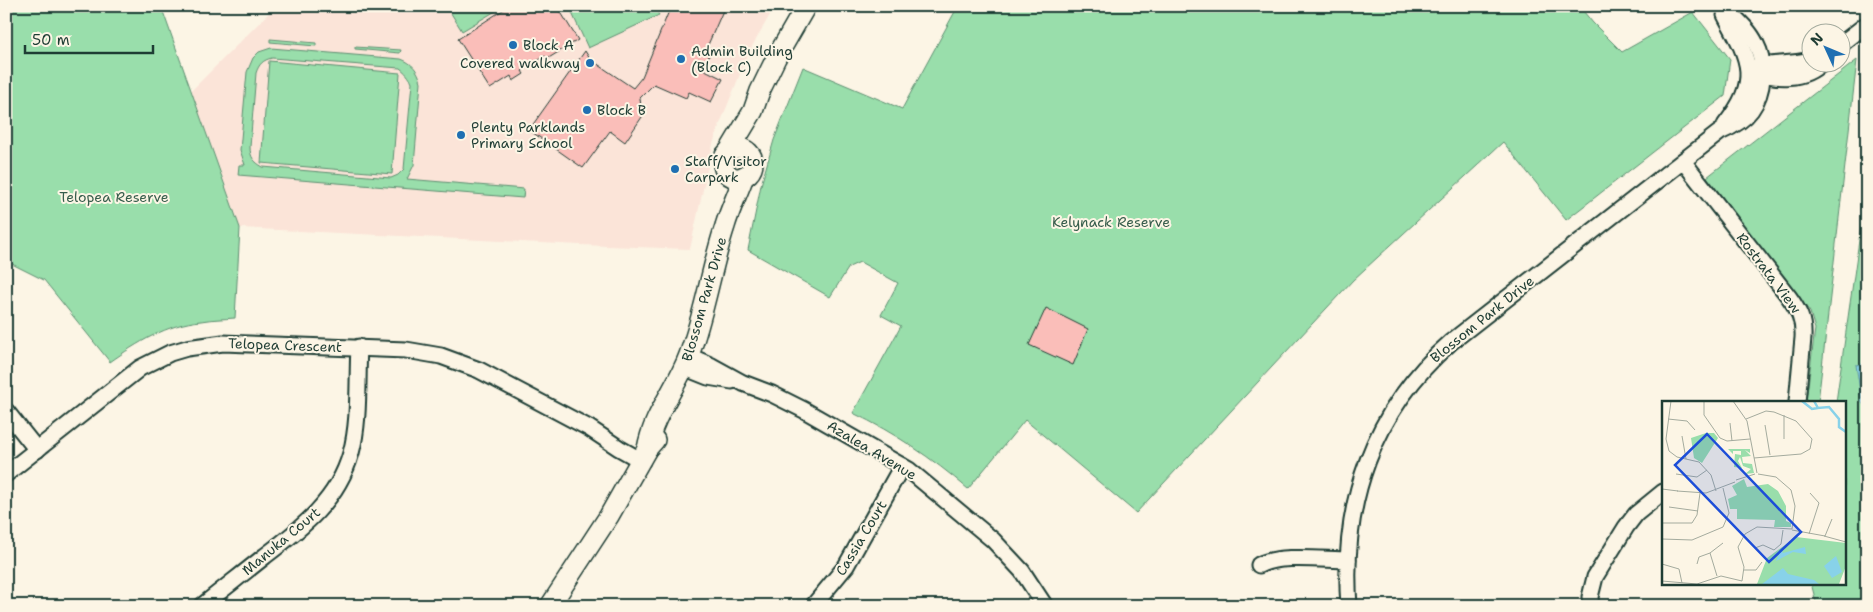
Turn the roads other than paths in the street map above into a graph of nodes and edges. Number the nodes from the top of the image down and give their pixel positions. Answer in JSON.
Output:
{"nodes":[{"id":1,"x":806,"y":6,"type":"edge"},
{"id":2,"x":1722,"y":6,"type":"edge"},
{"id":3,"x":1867,"y":24,"type":"edge"},
{"id":4,"x":1850,"y":37,"type":"edge"},
{"id":5,"x":1800,"y":62,"type":"edge"},
{"id":6,"x":1758,"y":70,"type":"junction"},
{"id":7,"x":1809,"y":72,"type":"edge"},
{"id":8,"x":753,"y":111,"type":"junction"},
{"id":9,"x":751,"y":155,"type":"junction"},
{"id":10,"x":727,"y":160,"type":"junction"},
{"id":11,"x":1683,"y":162,"type":"junction"},
{"id":12,"x":744,"y":176,"type":"junction"},
{"id":13,"x":725,"y":225,"type":"junction"},
{"id":14,"x":359,"y":347,"type":"junction"},
{"id":15,"x":685,"y":365,"type":"junction"},
{"id":16,"x":1797,"y":401,"type":"edge"},
{"id":17,"x":6,"y":411,"type":"edge"},
{"id":18,"x":37,"y":450,"type":"junction"},
{"id":19,"x":645,"y":454,"type":"junction"},
{"id":20,"x":902,"y":466,"type":"junction"},
{"id":21,"x":6,"y":474,"type":"edge"},
{"id":22,"x":1662,"y":493,"type":"edge"},
{"id":23,"x":1348,"y":560,"type":"junction"},
{"id":24,"x":1259,"y":565,"type":"dead end"},
{"id":25,"x":571,"y":572,"type":"junction"},
{"id":26,"x":202,"y":606,"type":"edge"},
{"id":27,"x":538,"y":606,"type":"edge"},
{"id":28,"x":550,"y":606,"type":"edge"},
{"id":29,"x":813,"y":606,"type":"edge"},
{"id":30,"x":1044,"y":606,"type":"edge"},
{"id":31,"x":1349,"y":606,"type":"edge"},
{"id":32,"x":1590,"y":606,"type":"edge"}],
"edges":[{"from":1,"to":8,"type":"street"},
{"from":2,"to":6,"type":"street","name":"Blossom Park Drive"},
{"from":3,"to":4,"type":"street"},
{"from":5,"to":6,"type":"street"},
{"from":6,"to":7,"type":"street"},
{"from":6,"to":11,"type":"street","name":"Blossom Park Drive"},
{"from":8,"to":9,"type":"street"},
{"from":8,"to":10,"type":"street"},
{"from":9,"to":10,"type":"street"},
{"from":9,"to":12,"type":"street"},
{"from":10,"to":12,"type":"street"},
{"from":10,"to":13,"type":"street","name":"Blossom Park Drive"},
{"from":11,"to":16,"type":"street","name":"Rostrata View"},
{"from":11,"to":23,"type":"street","name":"Blossom Park Drive"},
{"from":12,"to":13,"type":"street","name":"Blossom Park Drive"},
{"from":13,"to":15,"type":"street","name":"Blossom Park Drive"},
{"from":14,"to":18,"type":"street","name":"Telopea Crescent"},
{"from":14,"to":19,"type":"street","name":"Telopea Crescent"},
{"from":14,"to":26,"type":"street","name":"Manuka Court"},
{"from":15,"to":19,"type":"street","name":"Blossom Park Drive"},
{"from":15,"to":20,"type":"street","name":"Azalea Avenue"},
{"from":17,"to":18,"type":"street"},
{"from":18,"to":21,"type":"street","name":"Telopea Crescent"},
{"from":19,"to":25,"type":"street","name":"Blossom Park Drive"},
{"from":20,"to":29,"type":"street","name":"Cassia Court"},
{"from":20,"to":30,"type":"street","name":"Azalea Avenue"},
{"from":22,"to":32,"type":"street"},
{"from":23,"to":24,"type":"street"},
{"from":23,"to":31,"type":"street","name":"Blossom Park Drive"},
{"from":25,"to":27,"type":"street","name":"Blossom Park Drive"},
{"from":25,"to":28,"type":"street","name":"Blossom Park Drive"}]}
